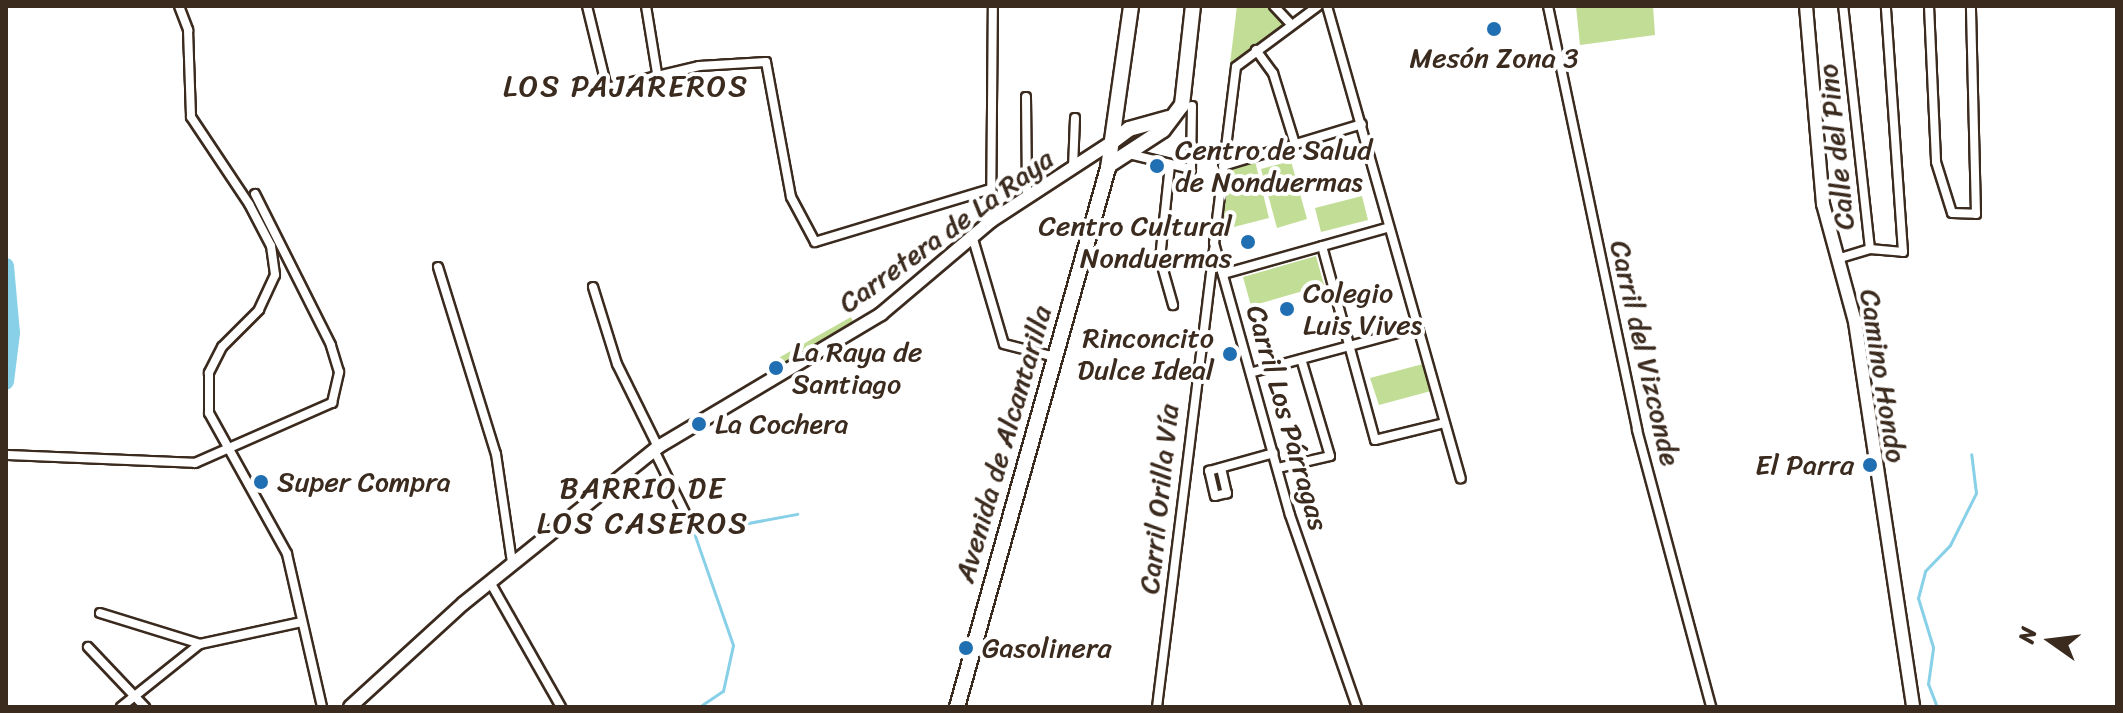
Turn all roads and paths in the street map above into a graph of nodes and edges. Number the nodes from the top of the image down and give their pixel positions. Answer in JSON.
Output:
{"nodes":[{"id":1,"x":179,"y":6,"type":"edge"},
{"id":2,"x":587,"y":6,"type":"edge"},
{"id":3,"x":646,"y":6,"type":"edge"},
{"id":4,"x":993,"y":6,"type":"edge"},
{"id":5,"x":1131,"y":6,"type":"edge"},
{"id":6,"x":1193,"y":6,"type":"edge"},
{"id":7,"x":1274,"y":6,"type":"edge"},
{"id":8,"x":1318,"y":6,"type":"edge"},
{"id":9,"x":1327,"y":6,"type":"edge"},
{"id":10,"x":1548,"y":6,"type":"edge"},
{"id":11,"x":1806,"y":6,"type":"edge"},
{"id":12,"x":1843,"y":6,"type":"edge"},
{"id":13,"x":1886,"y":6,"type":"edge"},
{"id":14,"x":1929,"y":6,"type":"edge"},
{"id":15,"x":1971,"y":6,"type":"edge"},
{"id":16,"x":1290,"y":23,"type":"junction"},
{"id":17,"x":1256,"y":50,"type":"junction"},
{"id":18,"x":657,"y":73,"type":"junction"},
{"id":19,"x":1026,"y":97,"type":"dead end"},
{"id":20,"x":1118,"y":104,"type":"junction"},
{"id":21,"x":1186,"y":107,"type":"junction"},
{"id":22,"x":1075,"y":118,"type":"dead end"},
{"id":23,"x":1362,"y":124,"type":"junction"},
{"id":24,"x":1134,"y":127,"type":"junction"},
{"id":25,"x":1295,"y":144,"type":"junction"},
{"id":26,"x":1123,"y":146,"type":"junction"},
{"id":27,"x":1170,"y":165,"type":"junction"},
{"id":28,"x":1223,"y":166,"type":"junction"},
{"id":29,"x":1073,"y":169,"type":"junction"},
{"id":30,"x":991,"y":189,"type":"junction"},
{"id":31,"x":255,"y":194,"type":"dead end"},
{"id":32,"x":1027,"y":197,"type":"junction"},
{"id":33,"x":991,"y":221,"type":"junction"},
{"id":34,"x":1387,"y":228,"type":"junction"},
{"id":35,"x":973,"y":239,"type":"junction"},
{"id":36,"x":1322,"y":246,"type":"junction"},
{"id":37,"x":1870,"y":249,"type":"junction"},
{"id":38,"x":1214,"y":250,"type":"junction"},
{"id":39,"x":1837,"y":259,"type":"junction"},
{"id":40,"x":438,"y":267,"type":"dead end"},
{"id":41,"x":1223,"y":274,"type":"junction"},
{"id":42,"x":593,"y":287,"type":"dead end"},
{"id":43,"x":1173,"y":305,"type":"dead end"},
{"id":44,"x":1416,"y":328,"type":"junction"},
{"id":45,"x":1350,"y":346,"type":"junction"},
{"id":46,"x":1055,"y":357,"type":"junction"},
{"id":47,"x":1301,"y":359,"type":"junction"},
{"id":48,"x":1253,"y":372,"type":"junction"},
{"id":49,"x":1444,"y":423,"type":"junction"},
{"id":50,"x":656,"y":448,"type":"junction"},
{"id":51,"x":1274,"y":453,"type":"junction"},
{"id":52,"x":228,"y":454,"type":"junction"},
{"id":53,"x":6,"y":455,"type":"edge"},
{"id":54,"x":1221,"y":468,"type":"dead end"},
{"id":55,"x":1278,"y":468,"type":"junction"},
{"id":56,"x":1461,"y":478,"type":"dead end"},
{"id":57,"x":688,"y":519,"type":"dead end"},
{"id":58,"x":512,"y":563,"type":"junction"},
{"id":59,"x":490,"y":582,"type":"junction"},
{"id":60,"x":100,"y":613,"type":"dead end"},
{"id":61,"x":302,"y":622,"type":"junction"},
{"id":62,"x":200,"y":644,"type":"junction"},
{"id":63,"x":88,"y":647,"type":"dead end"},
{"id":64,"x":135,"y":695,"type":"junction"},
{"id":65,"x":121,"y":707,"type":"edge"},
{"id":66,"x":145,"y":707,"type":"edge"},
{"id":67,"x":322,"y":707,"type":"edge"},
{"id":68,"x":350,"y":707,"type":"edge"},
{"id":69,"x":561,"y":707,"type":"edge"},
{"id":70,"x":957,"y":707,"type":"edge"},
{"id":71,"x":1157,"y":707,"type":"edge"},
{"id":72,"x":1357,"y":707,"type":"edge"},
{"id":73,"x":1711,"y":707,"type":"edge"},
{"id":74,"x":1913,"y":707,"type":"edge"}],
"edges":[{"from":1,"to":52,"type":"street"},
{"from":2,"to":18,"type":"street"},
{"from":3,"to":18,"type":"street"},
{"from":4,"to":30,"type":"street"},
{"from":5,"to":20,"type":"main road","name":"Avenida de Alcantarilla"},
{"from":6,"to":21,"type":"main road"},
{"from":7,"to":16,"type":"street"},
{"from":8,"to":16,"type":"street","name":"Carril Los Párragas"},
{"from":9,"to":23,"type":"street"},
{"from":10,"to":73,"type":"street","name":"Carril del Vizconde"},
{"from":11,"to":39,"type":"main road","name":"Camino Hondo"},
{"from":12,"to":37,"type":"street","name":"Calle del Pino"},
{"from":13,"to":37,"type":"street"},
{"from":14,"to":15,"type":"street"},
{"from":16,"to":17,"type":"street","name":"Carril Los Párragas"},
{"from":17,"to":25,"type":"street"},
{"from":17,"to":28,"type":"street","name":"Carril Los Párragas"},
{"from":18,"to":30,"type":"street"},
{"from":19,"to":32,"type":"street"},
{"from":20,"to":24,"type":"main road"},
{"from":20,"to":26,"type":"main road","name":"Avenida de Alcantarilla"},
{"from":21,"to":24,"type":"main road"},
{"from":21,"to":26,"type":"main road"},
{"from":21,"to":27,"type":"street"},
{"from":22,"to":29,"type":"street"},
{"from":23,"to":25,"type":"street"},
{"from":23,"to":34,"type":"street"},
{"from":24,"to":26,"type":"main road"},
{"from":24,"to":26,"type":"street"},
{"from":25,"to":28,"type":"street"},
{"from":26,"to":27,"type":"street"},
{"from":26,"to":29,"type":"main road","name":"Carretera de La Raya"},
{"from":26,"to":46,"type":"main road","name":"Avenida de Alcantarilla"},
{"from":27,"to":43,"type":"street"},
{"from":28,"to":38,"type":"street","name":"Carril Los Párragas"},
{"from":29,"to":32,"type":"main road","name":"Carretera de La Raya"},
{"from":30,"to":33,"type":"street"},
{"from":31,"to":52,"type":"street"},
{"from":32,"to":33,"type":"main road","name":"Carretera de La Raya"},
{"from":33,"to":35,"type":"main road","name":"Carretera de La Raya"},
{"from":34,"to":36,"type":"street"},
{"from":34,"to":44,"type":"street"},
{"from":35,"to":46,"type":"street"},
{"from":35,"to":50,"type":"main road","name":"Carretera de La Raya"},
{"from":36,"to":41,"type":"street"},
{"from":36,"to":45,"type":"street"},
{"from":37,"to":39,"type":"street","name":"Calle del Pino"},
{"from":38,"to":41,"type":"street","name":"Carril Los Párragas"},
{"from":38,"to":71,"type":"street","name":"Carril Orilla Vía"},
{"from":39,"to":74,"type":"main road","name":"Camino Hondo"},
{"from":40,"to":58,"type":"street"},
{"from":41,"to":48,"type":"street","name":"Carril Los Párragas"},
{"from":42,"to":50,"type":"street"},
{"from":44,"to":45,"type":"street"},
{"from":44,"to":49,"type":"street"},
{"from":45,"to":47,"type":"street"},
{"from":45,"to":49,"type":"street"},
{"from":46,"to":70,"type":"main road","name":"Avenida de Alcantarilla"},
{"from":47,"to":48,"type":"street"},
{"from":47,"to":55,"type":"street"},
{"from":48,"to":51,"type":"street","name":"Carril Los Párragas"},
{"from":49,"to":56,"type":"street"},
{"from":50,"to":57,"type":"street"},
{"from":50,"to":58,"type":"main road","name":"Carretera de La Raya"},
{"from":51,"to":54,"type":"street"},
{"from":51,"to":55,"type":"street","name":"Carril Los Párragas"},
{"from":52,"to":53,"type":"street"},
{"from":52,"to":61,"type":"street"},
{"from":55,"to":72,"type":"street","name":"Carril Los Párragas"},
{"from":58,"to":59,"type":"main road","name":"Carretera de La Raya"},
{"from":59,"to":68,"type":"main road","name":"Carretera de La Raya"},
{"from":59,"to":69,"type":"street"},
{"from":60,"to":62,"type":"street"},
{"from":61,"to":62,"type":"street"},
{"from":61,"to":67,"type":"street"},
{"from":62,"to":64,"type":"street"},
{"from":63,"to":64,"type":"street"},
{"from":64,"to":65,"type":"street"},
{"from":64,"to":66,"type":"street"}]}
